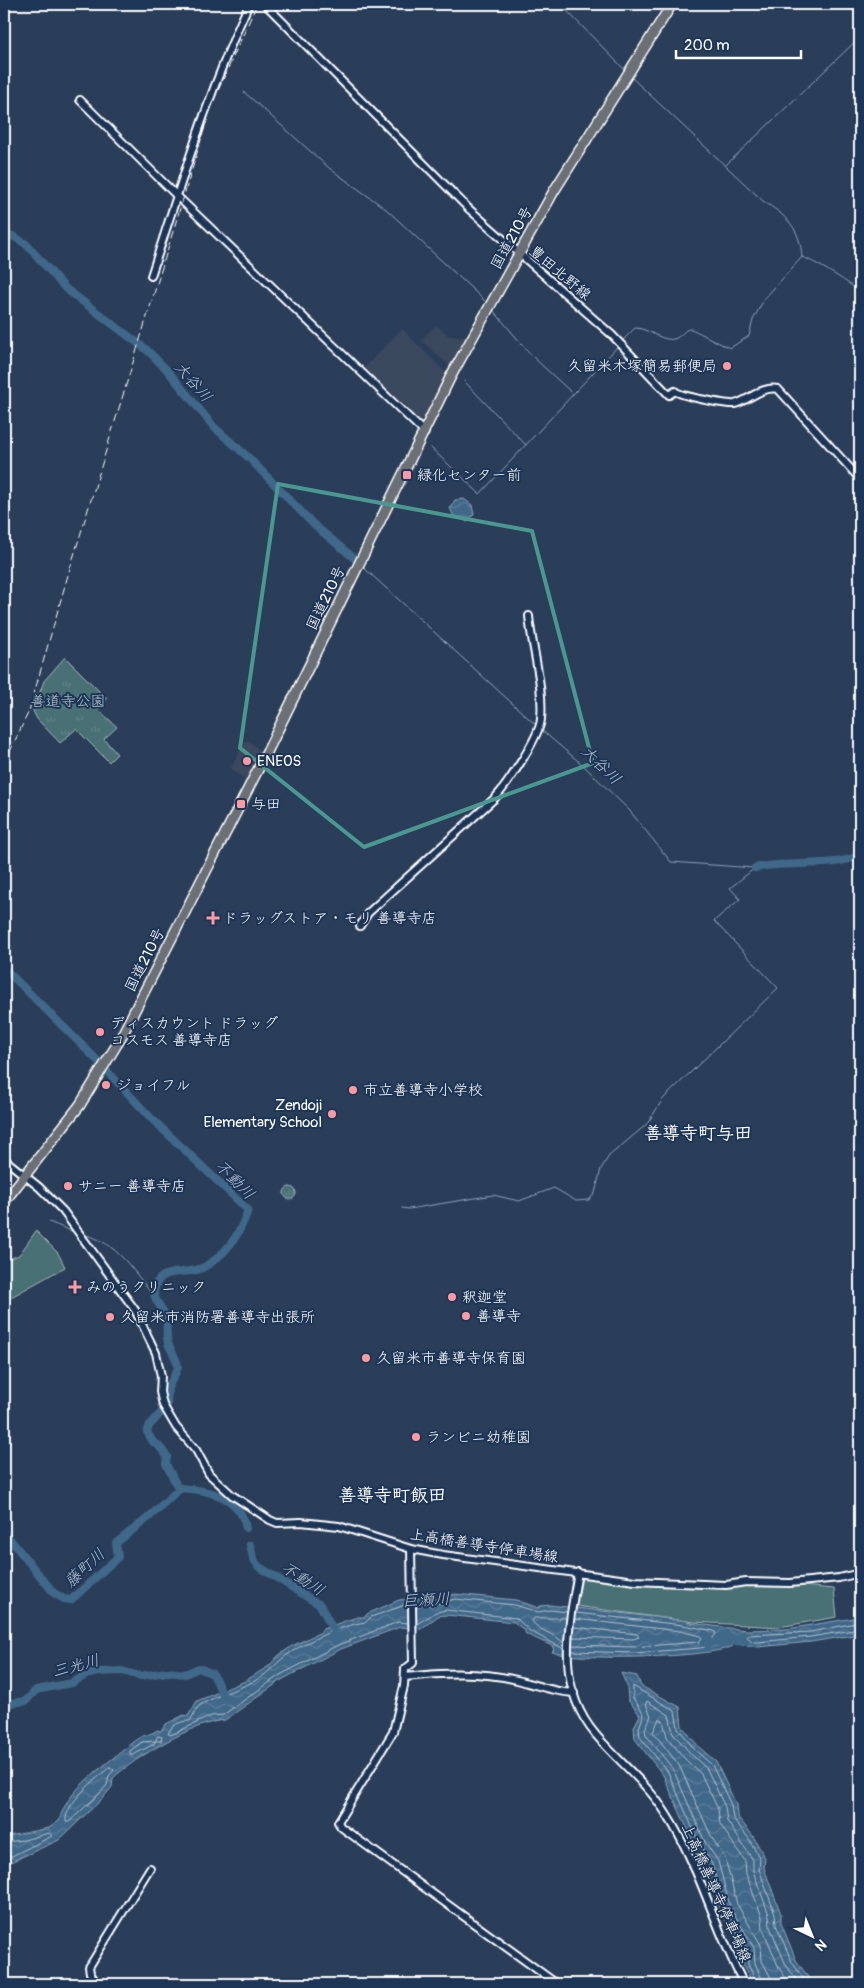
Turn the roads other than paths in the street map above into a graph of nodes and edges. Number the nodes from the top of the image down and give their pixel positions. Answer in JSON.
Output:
{"nodes":[{"id":1,"x":249,"y":4,"type":"edge"},
{"id":2,"x":265,"y":4,"type":"edge"},
{"id":3,"x":672,"y":4,"type":"edge"},
{"id":4,"x":80,"y":100,"type":"dead end"},
{"id":5,"x":177,"y":196,"type":"junction"},
{"id":6,"x":518,"y":255,"type":"junction"},
{"id":7,"x":151,"y":276,"type":"dead end"},
{"id":8,"x":425,"y":433,"type":"junction"},
{"id":9,"x":860,"y":479,"type":"edge"},
{"id":10,"x":529,"y":616,"type":"dead end"},
{"id":11,"x":360,"y":926,"type":"dead end"},
{"id":12,"x":4,"y":1159,"type":"edge"},
{"id":13,"x":24,"y":1176,"type":"junction"},
{"id":14,"x":4,"y":1202,"type":"edge"},
{"id":15,"x":411,"y":1549,"type":"junction"},
{"id":16,"x":860,"y":1573,"type":"edge"},
{"id":17,"x":577,"y":1575,"type":"junction"},
{"id":18,"x":405,"y":1677,"type":"junction"},
{"id":19,"x":574,"y":1693,"type":"junction"},
{"id":20,"x":150,"y":1868,"type":"dead end"},
{"id":21,"x":97,"y":1984,"type":"edge"},
{"id":22,"x":556,"y":1984,"type":"edge"},
{"id":23,"x":744,"y":1984,"type":"edge"}],
"edges":[{"from":1,"to":5,"type":"street"},
{"from":2,"to":6,"type":"street","name":"豊田北野線"},
{"from":3,"to":6,"type":"highway","name":"国道210号"},
{"from":4,"to":5,"type":"street"},
{"from":5,"to":7,"type":"street"},
{"from":5,"to":8,"type":"street"},
{"from":6,"to":8,"type":"highway","name":"国道210号"},
{"from":6,"to":9,"type":"street","name":"豊田北野線"},
{"from":8,"to":13,"type":"highway","name":"国道210号"},
{"from":10,"to":11,"type":"street"},
{"from":12,"to":13,"type":"street","name":"上高橋善導寺停車場線"},
{"from":13,"to":14,"type":"highway","name":"国道210号"},
{"from":13,"to":15,"type":"street","name":"上高橋善導寺停車場線"},
{"from":15,"to":17,"type":"street","name":"上高橋善導寺停車場線"},
{"from":15,"to":18,"type":"street"},
{"from":16,"to":17,"type":"street"},
{"from":17,"to":19,"type":"street","name":"上高橋善導寺停車場線"},
{"from":18,"to":19,"type":"street"},
{"from":18,"to":22,"type":"street"},
{"from":19,"to":23,"type":"street","name":"上高橋善導寺停車場線"},
{"from":20,"to":21,"type":"street"}]}
